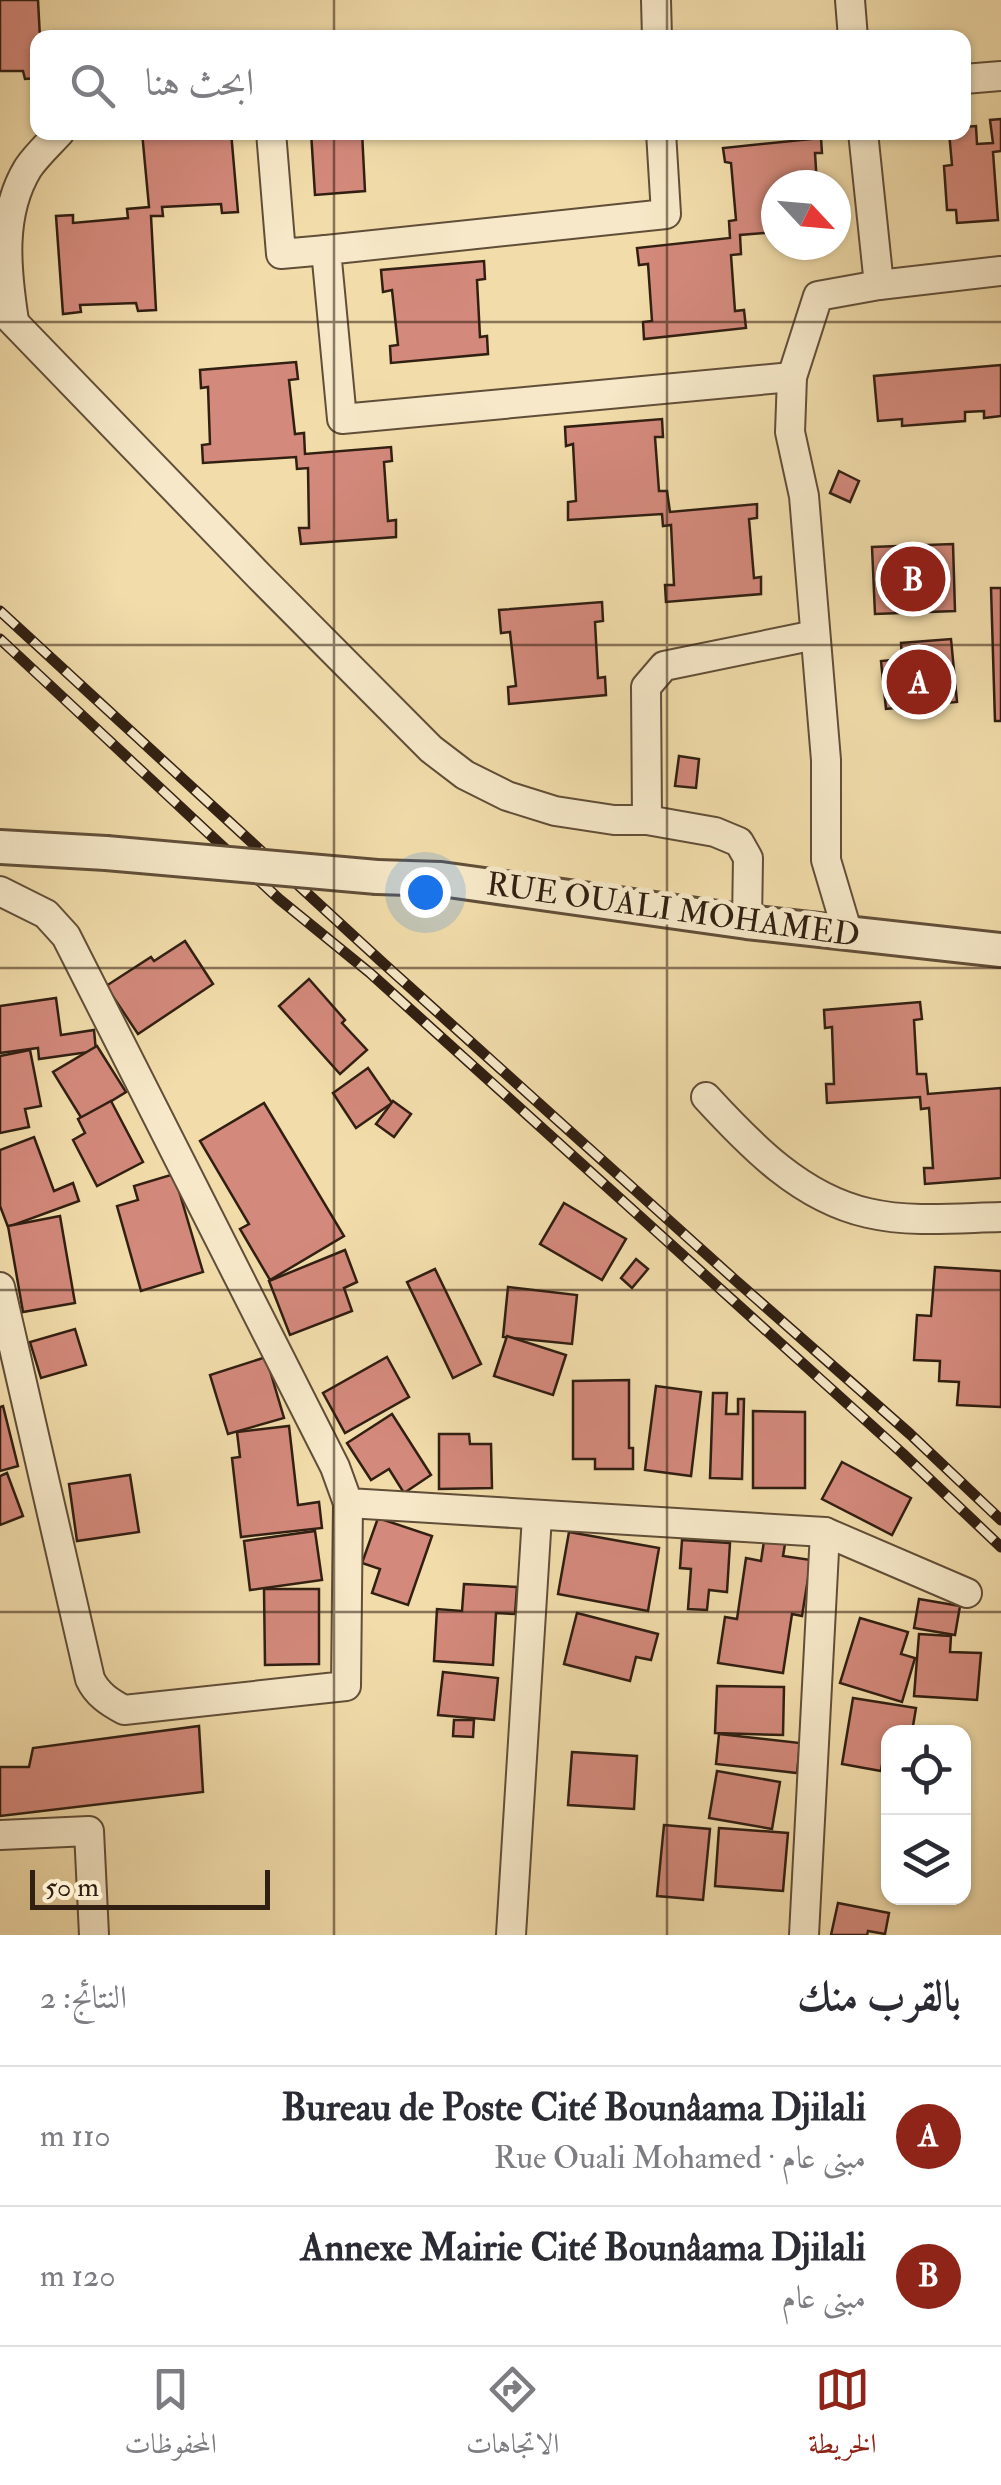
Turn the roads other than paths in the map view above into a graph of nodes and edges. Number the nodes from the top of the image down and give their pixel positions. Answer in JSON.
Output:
{"nodes":[{"id":1,"x":656,"y":0,"type":"edge"},
{"id":2,"x":850,"y":0,"type":"edge"},
{"id":3,"x":657,"y":30,"type":"edge"},
{"id":4,"x":853,"y":30,"type":"edge"},
{"id":5,"x":1001,"y":76,"type":"edge"},
{"id":6,"x":971,"y":78,"type":"edge"},
{"id":7,"x":53,"y":140,"type":"edge"},
{"id":8,"x":272,"y":140,"type":"edge"},
{"id":9,"x":661,"y":140,"type":"edge"},
{"id":10,"x":864,"y":140,"type":"edge"},
{"id":11,"x":326,"y":250,"type":"junction"},
{"id":12,"x":1001,"y":271,"type":"edge"},
{"id":13,"x":878,"y":285,"type":"junction"},
{"id":14,"x":7,"y":315,"type":"edge"},
{"id":15,"x":792,"y":376,"type":"junction"},
{"id":16,"x":815,"y":635,"type":"junction"},
{"id":17,"x":648,"y":820,"type":"junction"},
{"id":18,"x":11,"y":848,"type":"edge"},
{"id":19,"x":0,"y":876,"type":"edge"},
{"id":20,"x":0,"y":890,"type":"edge"},
{"id":21,"x":747,"y":922,"type":"junction"},
{"id":22,"x":848,"y":934,"type":"junction"},
{"id":23,"x":1001,"y":950,"type":"edge"},
{"id":24,"x":706,"y":1096,"type":"dead end"},
{"id":25,"x":1001,"y":1217,"type":"edge"},
{"id":26,"x":0,"y":1287,"type":"edge"},
{"id":27,"x":348,"y":1503,"type":"junction"},
{"id":28,"x":537,"y":1516,"type":"junction"},
{"id":29,"x":825,"y":1532,"type":"junction"},
{"id":30,"x":967,"y":1593,"type":"dead end"},
{"id":31,"x":0,"y":1836,"type":"edge"},
{"id":32,"x":94,"y":1935,"type":"edge"},
{"id":33,"x":512,"y":1935,"type":"edge"},
{"id":34,"x":804,"y":1935,"type":"edge"}],
"edges":[{"from":1,"to":3,"type":"street"},
{"from":2,"to":4,"type":"street"},
{"from":5,"to":6,"type":"street"},
{"from":7,"to":14,"type":"street"},
{"from":8,"to":11,"type":"street"},
{"from":9,"to":11,"type":"street"},
{"from":10,"to":13,"type":"street"},
{"from":11,"to":15,"type":"street"},
{"from":12,"to":13,"type":"street"},
{"from":13,"to":15,"type":"street"},
{"from":14,"to":17,"type":"street"},
{"from":15,"to":16,"type":"street"},
{"from":16,"to":17,"type":"street"},
{"from":16,"to":22,"type":"street"},
{"from":17,"to":21,"type":"street"},
{"from":18,"to":19,"type":"street"},
{"from":18,"to":21,"type":"street","name":"RUE OUALI MOHAMED","bridge":true},
{"from":20,"to":27,"type":"street"},
{"from":21,"to":22,"type":"street","name":"RUE OUALI MOHAMED"},
{"from":22,"to":23,"type":"street","name":"RUE OUALI MOHAMED"},
{"from":24,"to":25,"type":"street"},
{"from":26,"to":27,"type":"street"},
{"from":27,"to":28,"type":"street"},
{"from":28,"to":29,"type":"street"},
{"from":28,"to":33,"type":"street"},
{"from":29,"to":30,"type":"street"},
{"from":29,"to":34,"type":"street"},
{"from":31,"to":32,"type":"street"}]}
